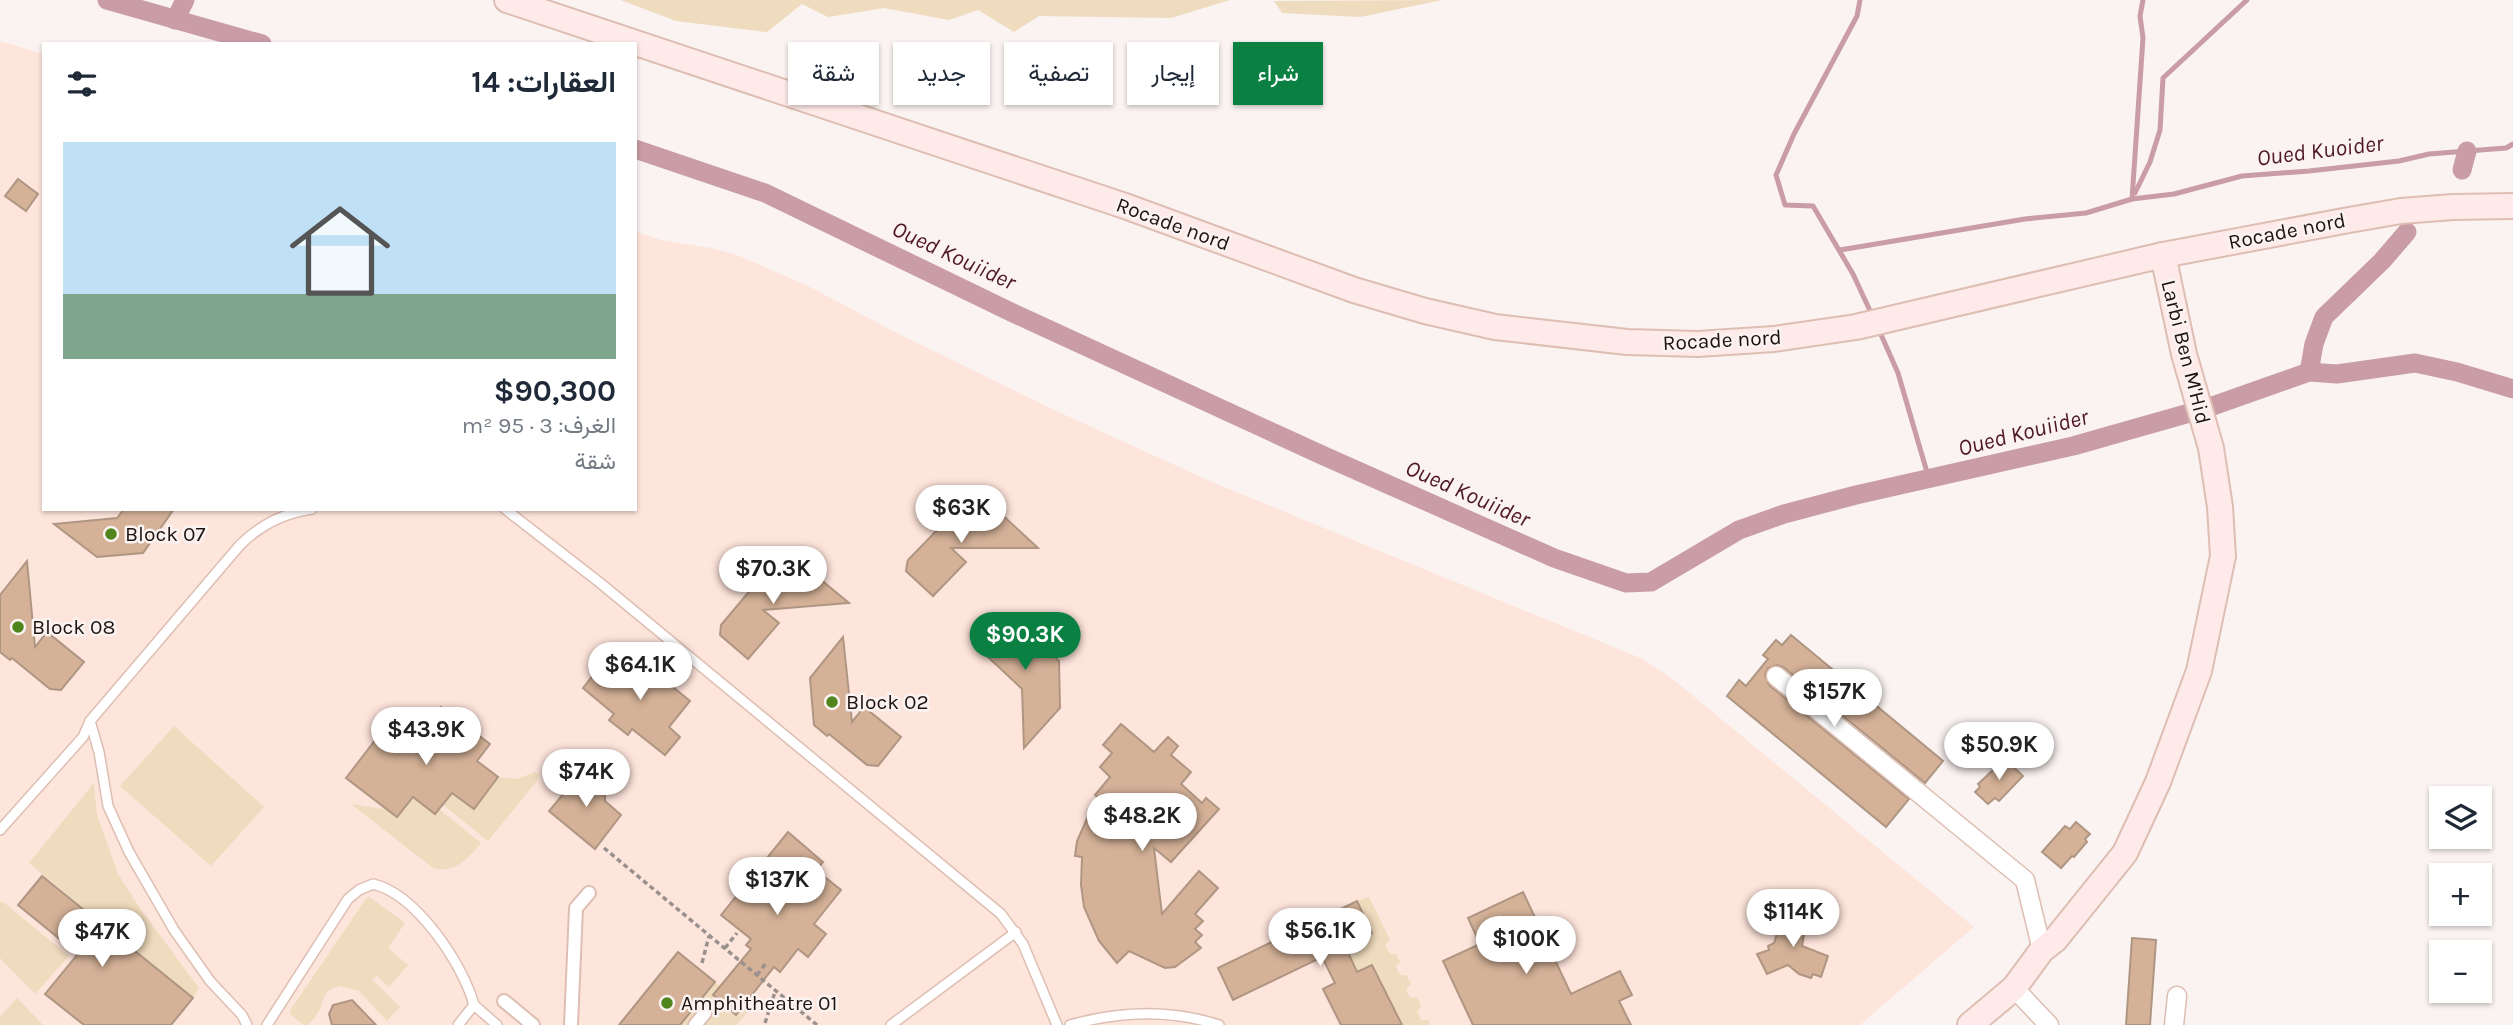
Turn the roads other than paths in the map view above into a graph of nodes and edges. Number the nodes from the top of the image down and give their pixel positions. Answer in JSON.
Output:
{"nodes":[{"id":1,"x":507,"y":0,"type":"edge"},
{"id":2,"x":633,"y":42,"type":"edge"},
{"id":3,"x":637,"y":43,"type":"edge"},
{"id":4,"x":2513,"y":206,"type":"edge"},
{"id":5,"x":2163,"y":255,"type":"junction"},
{"id":6,"x":305,"y":511,"type":"edge"},
{"id":7,"x":508,"y":511,"type":"edge"},
{"id":8,"x":1776,"y":676,"type":"dead end"},
{"id":9,"x":90,"y":722,"type":"junction"},
{"id":10,"x":0,"y":830,"type":"edge"},
{"id":11,"x":589,"y":893,"type":"dead end"},
{"id":12,"x":1016,"y":932,"type":"junction"},
{"id":13,"x":2042,"y":950,"type":"junction"},
{"id":14,"x":2014,"y":988,"type":"junction"},
{"id":15,"x":2177,"y":996,"type":"dead end"},
{"id":16,"x":504,"y":1001,"type":"dead end"},
{"id":17,"x":474,"y":1005,"type":"junction"},
{"id":18,"x":705,"y":1013,"type":"dead end"},
{"id":19,"x":247,"y":1025,"type":"edge"},
{"id":20,"x":267,"y":1025,"type":"edge"},
{"id":21,"x":458,"y":1025,"type":"edge"},
{"id":22,"x":497,"y":1025,"type":"edge"},
{"id":23,"x":533,"y":1025,"type":"edge"},
{"id":24,"x":571,"y":1025,"type":"edge"},
{"id":25,"x":695,"y":1025,"type":"edge"},
{"id":26,"x":891,"y":1025,"type":"edge"},
{"id":27,"x":1057,"y":1025,"type":"edge"},
{"id":28,"x":1070,"y":1025,"type":"edge"},
{"id":29,"x":1219,"y":1025,"type":"edge"},
{"id":30,"x":1970,"y":1025,"type":"edge"},
{"id":31,"x":2049,"y":1025,"type":"edge"},
{"id":32,"x":2174,"y":1025,"type":"edge"}],
"edges":[{"from":1,"to":2,"type":"main road","name":"Rocade nord"},
{"from":3,"to":5,"type":"main road","name":"Rocade nord"},
{"from":4,"to":5,"type":"main road","name":"Rocade nord"},
{"from":5,"to":13,"type":"main road","name":"Larbi Ben M'Hid"},
{"from":6,"to":9,"type":"lane"},
{"from":7,"to":12,"type":"lane"},
{"from":8,"to":13,"type":"street"},
{"from":9,"to":10,"type":"lane"},
{"from":9,"to":19,"type":"lane"},
{"from":11,"to":24,"type":"street"},
{"from":12,"to":26,"type":"lane"},
{"from":12,"to":27,"type":"lane"},
{"from":13,"to":14,"type":"main road","name":"Larbi Ben M'Hid"},
{"from":14,"to":30,"type":"main road","name":"Larbi Ben M'Hid"},
{"from":14,"to":31,"type":"street"},
{"from":15,"to":32,"type":"street"},
{"from":16,"to":23,"type":"street"},
{"from":17,"to":20,"type":"lane"},
{"from":17,"to":21,"type":"lane"},
{"from":17,"to":22,"type":"lane"},
{"from":18,"to":25,"type":"street"},
{"from":28,"to":29,"type":"lane"}]}
